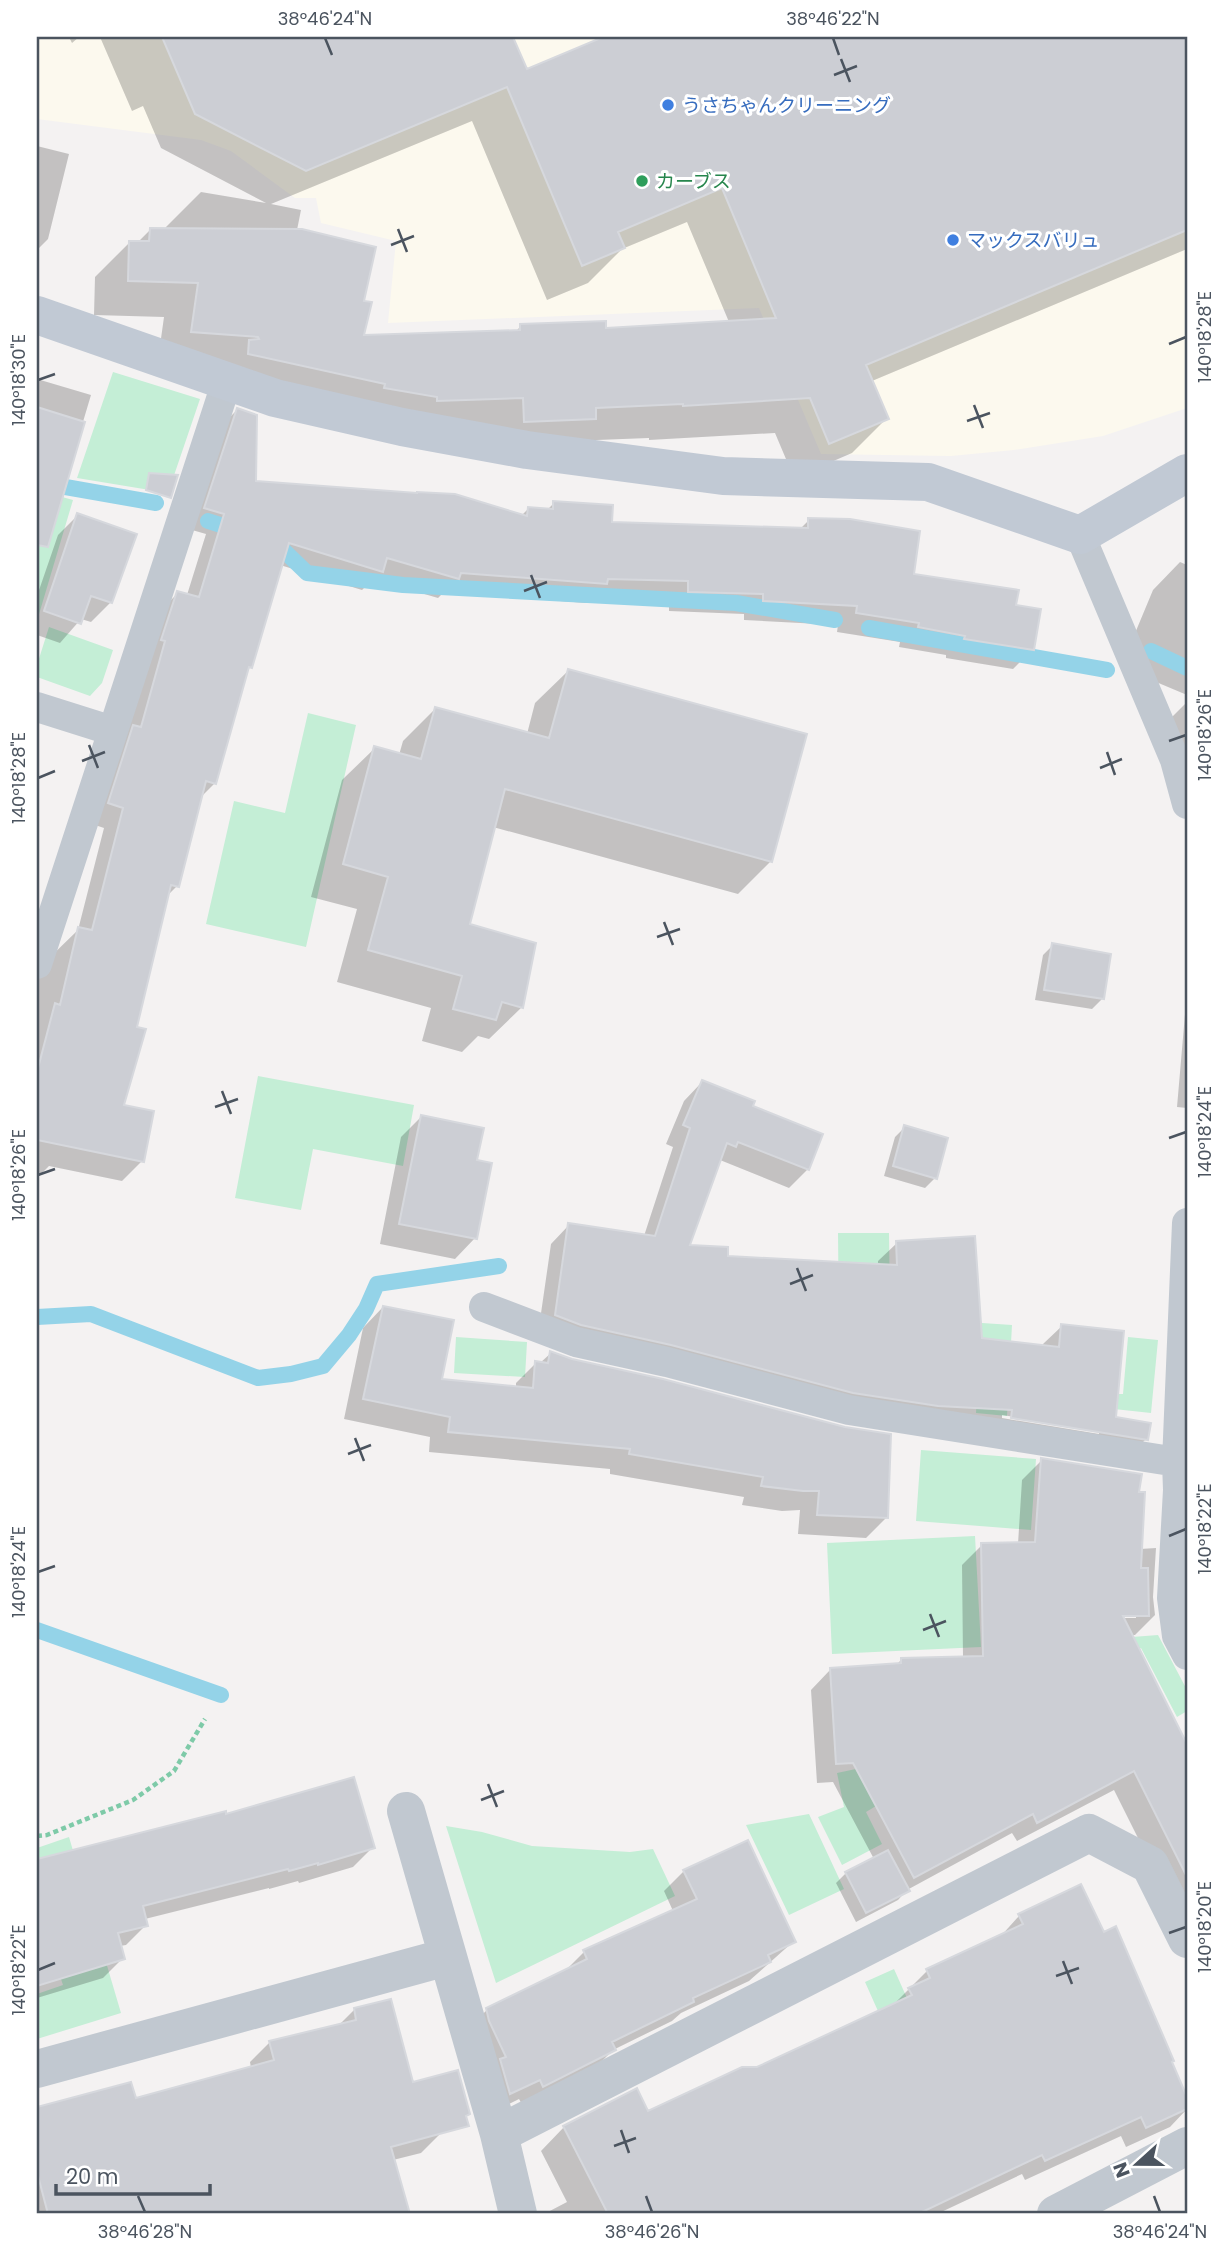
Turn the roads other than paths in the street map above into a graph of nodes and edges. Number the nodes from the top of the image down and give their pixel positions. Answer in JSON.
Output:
{"nodes":[{"id":1,"x":37,"y":315,"type":"edge"},
{"id":2,"x":227,"y":380,"type":"junction"},
{"id":3,"x":1187,"y":473,"type":"edge"},
{"id":4,"x":1080,"y":535,"type":"junction"},
{"id":5,"x":37,"y":707,"type":"edge"},
{"id":6,"x":113,"y":731,"type":"junction"},
{"id":7,"x":1187,"y":804,"type":"edge"},
{"id":8,"x":37,"y":964,"type":"edge"},
{"id":9,"x":1187,"y":1223,"type":"edge"},
{"id":10,"x":484,"y":1307,"type":"dead end"},
{"id":11,"x":1181,"y":1481,"type":"edge"},
{"id":12,"x":1187,"y":1655,"type":"edge"},
{"id":13,"x":406,"y":1811,"type":"dead end"},
{"id":14,"x":1187,"y":1939,"type":"edge"},
{"id":15,"x":447,"y":1957,"type":"junction"},
{"id":16,"x":37,"y":2069,"type":"edge"},
{"id":17,"x":499,"y":2134,"type":"junction"},
{"id":18,"x":1187,"y":2146,"type":"edge"},
{"id":19,"x":519,"y":2214,"type":"edge"},
{"id":20,"x":1056,"y":2214,"type":"edge"}],
"edges":[{"from":1,"to":2,"type":"street"},
{"from":2,"to":4,"type":"street"},
{"from":2,"to":6,"type":"lane"},
{"from":3,"to":4,"type":"street"},
{"from":4,"to":7,"type":"lane"},
{"from":5,"to":6,"type":"lane"},
{"from":6,"to":8,"type":"lane"},
{"from":9,"to":11,"type":"lane"},
{"from":10,"to":11,"type":"lane"},
{"from":11,"to":12,"type":"lane"},
{"from":13,"to":15,"type":"street"},
{"from":14,"to":17,"type":"street"},
{"from":15,"to":16,"type":"street"},
{"from":15,"to":17,"type":"street"},
{"from":17,"to":19,"type":"street"},
{"from":18,"to":20,"type":"street"}]}
